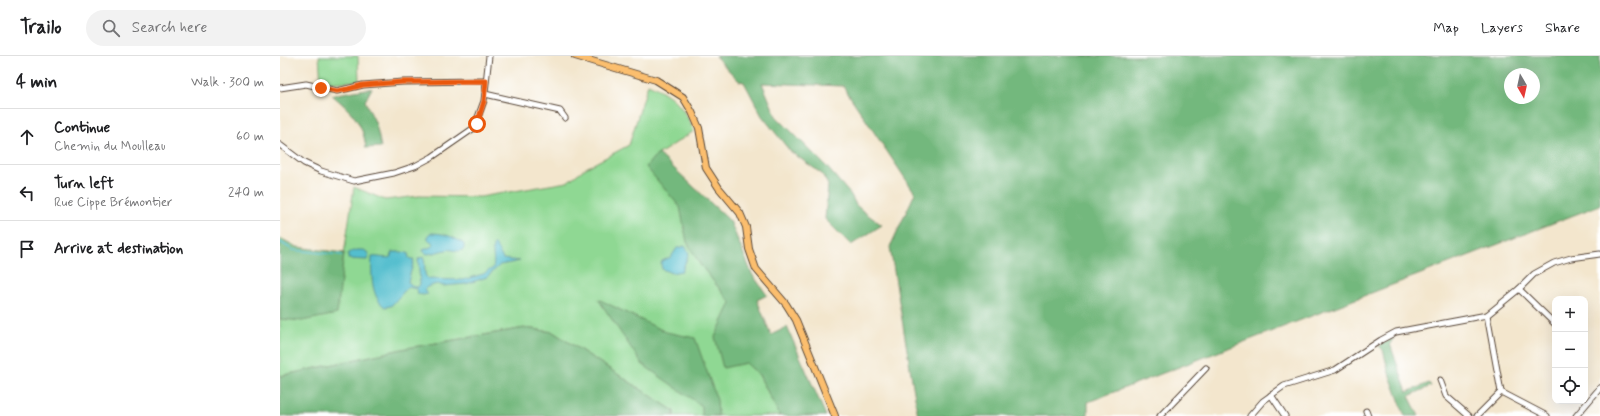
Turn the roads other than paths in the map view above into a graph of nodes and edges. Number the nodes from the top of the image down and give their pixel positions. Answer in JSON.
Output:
{"nodes":[{"id":1,"x":489,"y":56,"type":"edge"},
{"id":2,"x":577,"y":57,"type":"edge"},
{"id":3,"x":486,"y":81,"type":"junction"},
{"id":4,"x":280,"y":88,"type":"edge"},
{"id":5,"x":485,"y":94,"type":"junction"},
{"id":6,"x":565,"y":118,"type":"dead end"},
{"id":7,"x":280,"y":145,"type":"edge"},
{"id":8,"x":1600,"y":254,"type":"edge"},
{"id":9,"x":1519,"y":289,"type":"junction"},
{"id":10,"x":1487,"y":316,"type":"junction"},
{"id":11,"x":1552,"y":321,"type":"edge"},
{"id":12,"x":1206,"y":368,"type":"dead end"},
{"id":13,"x":1440,"y":380,"type":"dead end"},
{"id":14,"x":1600,"y":388,"type":"edge"},
{"id":15,"x":1501,"y":392,"type":"junction"},
{"id":16,"x":1270,"y":395,"type":"junction"},
{"id":17,"x":835,"y":416,"type":"edge"},
{"id":18,"x":1160,"y":416,"type":"edge"},
{"id":19,"x":1250,"y":416,"type":"edge"},
{"id":20,"x":1285,"y":416,"type":"edge"},
{"id":21,"x":1468,"y":416,"type":"edge"},
{"id":22,"x":1477,"y":416,"type":"edge"},
{"id":23,"x":1547,"y":416,"type":"edge"},
{"id":24,"x":1576,"y":416,"type":"edge"}],
"edges":[{"from":1,"to":3,"type":"street"},
{"from":2,"to":17,"type":"main road"},
{"from":3,"to":4,"type":"street"},
{"from":3,"to":5,"type":"street"},
{"from":5,"to":6,"type":"street"},
{"from":5,"to":7,"type":"street"},
{"from":8,"to":9,"type":"street"},
{"from":9,"to":10,"type":"street"},
{"from":9,"to":11,"type":"street"},
{"from":10,"to":15,"type":"street"},
{"from":10,"to":16,"type":"street"},
{"from":12,"to":18,"type":"street"},
{"from":13,"to":21,"type":"street"},
{"from":14,"to":24,"type":"street"},
{"from":15,"to":22,"type":"street"},
{"from":15,"to":23,"type":"street"},
{"from":16,"to":19,"type":"street"},
{"from":16,"to":20,"type":"street"}]}
